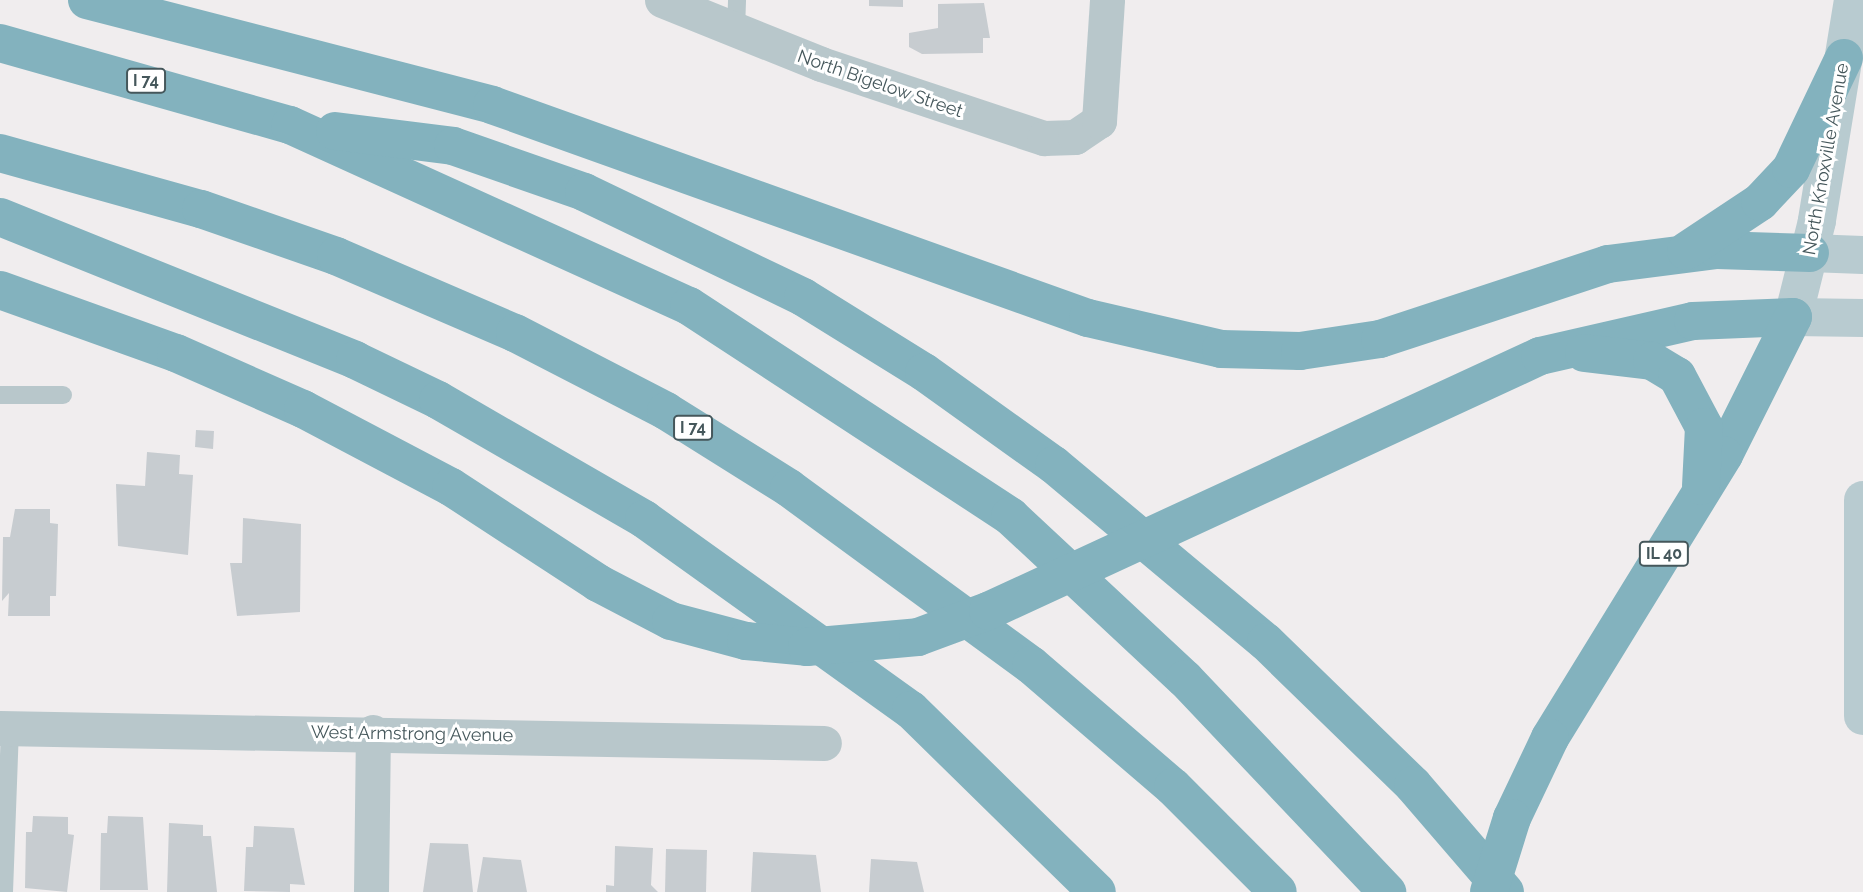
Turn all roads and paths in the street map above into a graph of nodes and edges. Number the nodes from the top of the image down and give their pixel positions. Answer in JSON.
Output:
{"nodes":[{"id":1,"x":87,"y":0,"type":"edge"},
{"id":2,"x":662,"y":0,"type":"edge"},
{"id":3,"x":1107,"y":0,"type":"edge"},
{"id":4,"x":1853,"y":0,"type":"edge"},
{"id":5,"x":736,"y":15,"type":"edge"},
{"id":6,"x":0,"y":43,"type":"edge"},
{"id":7,"x":1844,"y":58,"type":"junction"},
{"id":8,"x":290,"y":125,"type":"junction"},
{"id":9,"x":0,"y":153,"type":"edge"},
{"id":10,"x":0,"y":217,"type":"edge"},
{"id":11,"x":1682,"y":253,"type":"junction"},
{"id":12,"x":1810,"y":253,"type":"junction"},
{"id":13,"x":1863,"y":255,"type":"edge"},
{"id":14,"x":0,"y":290,"type":"edge"},
{"id":15,"x":1793,"y":317,"type":"junction"},
{"id":16,"x":1863,"y":318,"type":"edge"},
{"id":17,"x":1540,"y":356,"type":"junction"},
{"id":18,"x":0,"y":395,"type":"edge"},
{"id":19,"x":63,"y":395,"type":"dead end"},
{"id":20,"x":1698,"y":496,"type":"junction"},
{"id":21,"x":1862,"y":515,"type":"edge"},
{"id":22,"x":1863,"y":716,"type":"edge"},
{"id":23,"x":5,"y":728,"type":"edge"},
{"id":24,"x":373,"y":732,"type":"junction"},
{"id":25,"x":824,"y":743,"type":"dead end"},
{"id":26,"x":4,"y":892,"type":"edge"},
{"id":27,"x":372,"y":892,"type":"edge"},
{"id":28,"x":1097,"y":892,"type":"edge"},
{"id":29,"x":1278,"y":892,"type":"edge"},
{"id":30,"x":1387,"y":892,"type":"edge"},
{"id":31,"x":1489,"y":892,"type":"edge"},
{"id":32,"x":1506,"y":892,"type":"edge"}],
"edges":[{"from":1,"to":11,"type":"highway"},
{"from":2,"to":5,"type":"street","name":"North Bigelow Street"},
{"from":3,"to":5,"type":"street","name":"North Bigelow Street"},
{"from":4,"to":7,"type":"main road","name":"North Knoxville Avenue","number":"IL 40"},
{"from":6,"to":8,"type":"highway","number":"I 74"},
{"from":7,"to":11,"type":"highway"},
{"from":7,"to":12,"type":"main road","name":"North Knoxville Avenue","number":"IL 40"},
{"from":8,"to":30,"type":"highway","number":"I 74"},
{"from":8,"to":32,"type":"highway"},
{"from":9,"to":29,"type":"highway","number":"I 74"},
{"from":10,"to":28,"type":"highway"},
{"from":11,"to":12,"type":"highway"},
{"from":12,"to":13,"type":"main road"},
{"from":12,"to":15,"type":"main road","name":"North Knoxville Avenue","number":"IL 40"},
{"from":14,"to":17,"type":"highway"},
{"from":15,"to":16,"type":"main road"},
{"from":15,"to":17,"type":"highway"},
{"from":15,"to":20,"type":"highway","number":"IL 40"},
{"from":17,"to":20,"type":"highway"},
{"from":18,"to":19,"type":"lane"},
{"from":20,"to":31,"type":"highway","number":"IL 40"},
{"from":21,"to":22,"type":"main road"},
{"from":23,"to":24,"type":"street","name":"West Armstrong Avenue"},
{"from":23,"to":26,"type":"lane"},
{"from":24,"to":25,"type":"street","name":"West Armstrong Avenue"},
{"from":24,"to":27,"type":"street"}]}
